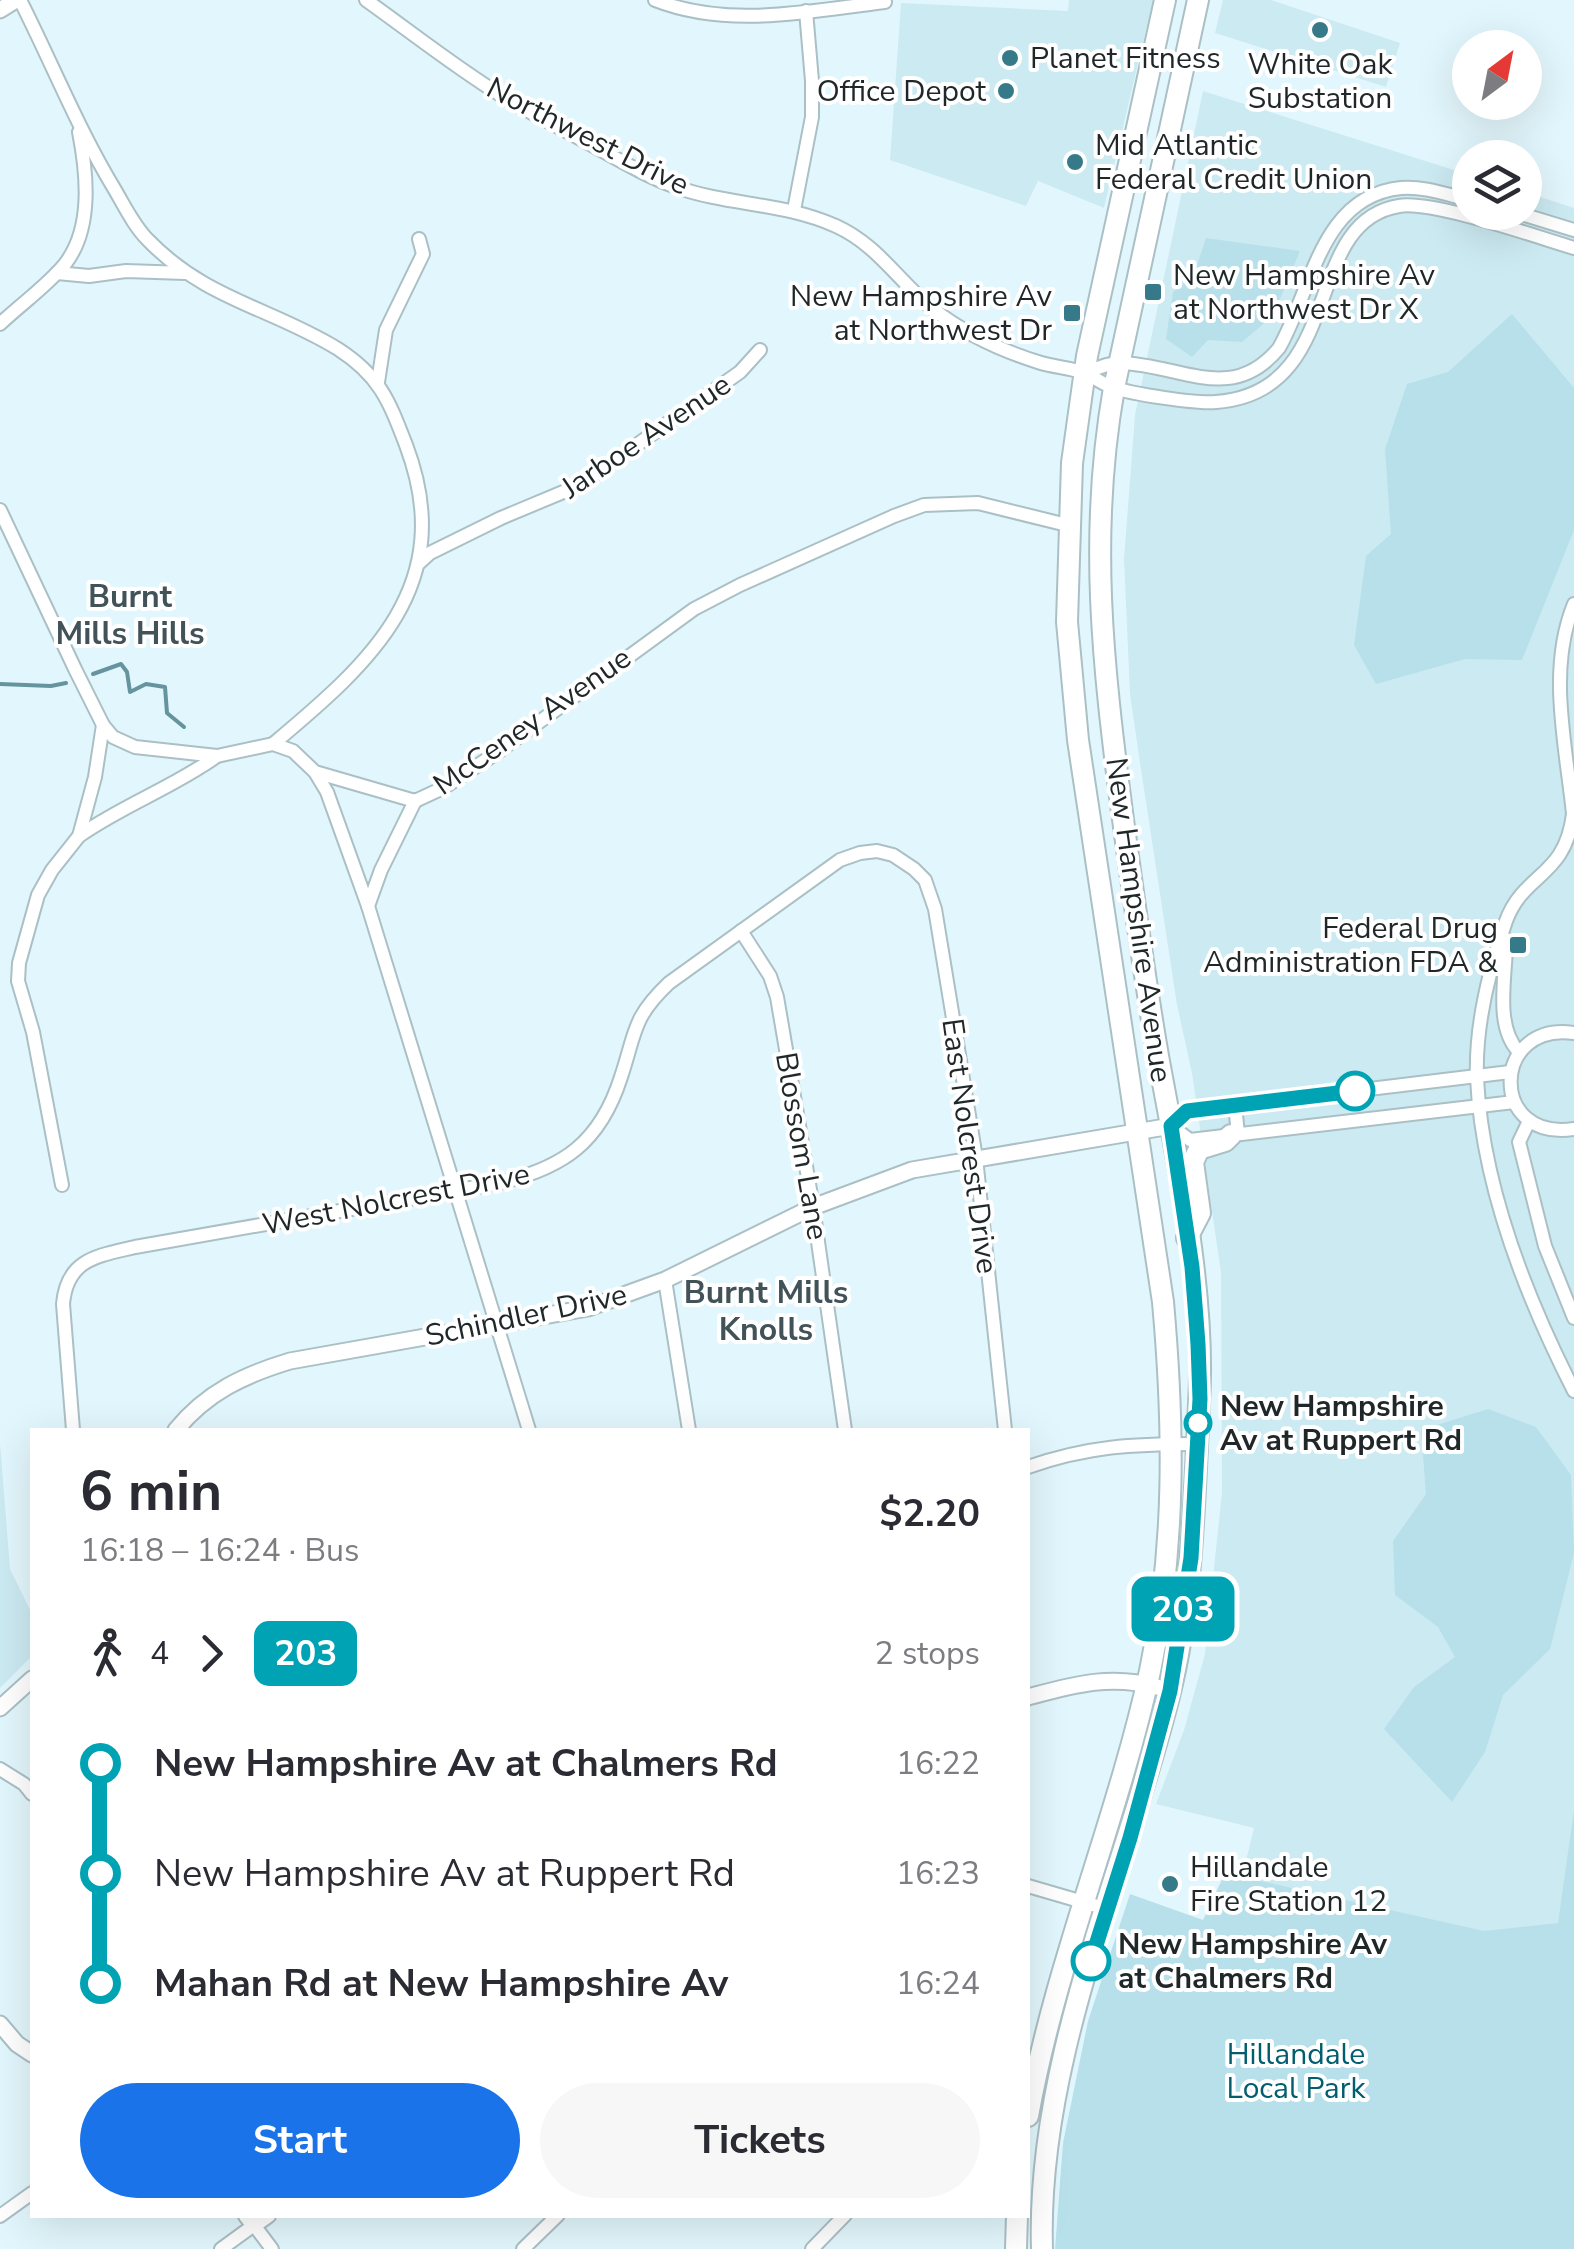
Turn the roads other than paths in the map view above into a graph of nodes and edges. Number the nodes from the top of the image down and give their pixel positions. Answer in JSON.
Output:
{"nodes":[{"id":1,"x":8,"y":0,"type":"edge"},
{"id":2,"x":18,"y":0,"type":"edge"},
{"id":3,"x":366,"y":0,"type":"edge"},
{"id":4,"x":655,"y":0,"type":"edge"},
{"id":5,"x":1165,"y":0,"type":"edge"},
{"id":6,"x":1198,"y":0,"type":"edge"},
{"id":7,"x":0,"y":1,"type":"edge"},
{"id":8,"x":885,"y":2,"type":"edge"},
{"id":9,"x":0,"y":10,"type":"edge"},
{"id":10,"x":806,"y":12,"type":"junction"},
{"id":11,"x":77,"y":120,"type":"junction"},
{"id":12,"x":1452,"y":196,"type":"edge"},
{"id":13,"x":794,"y":210,"type":"junction"},
{"id":14,"x":1542,"y":220,"type":"edge"},
{"id":15,"x":1574,"y":230,"type":"edge"},
{"id":16,"x":419,"y":238,"type":"dead end"},
{"id":17,"x":1574,"y":248,"type":"edge"},
{"id":18,"x":57,"y":273,"type":"junction"},
{"id":19,"x":185,"y":273,"type":"junction"},
{"id":20,"x":0,"y":324,"type":"edge"},
{"id":21,"x":760,"y":350,"type":"dead end"},
{"id":22,"x":1120,"y":362,"type":"junction"},
{"id":23,"x":1084,"y":373,"type":"junction"},
{"id":24,"x":378,"y":382,"type":"junction"},
{"id":25,"x":1114,"y":388,"type":"junction"},
{"id":26,"x":0,"y":510,"type":"edge"},
{"id":27,"x":1067,"y":525,"type":"junction"},
{"id":28,"x":418,"y":565,"type":"junction"},
{"id":29,"x":1574,"y":604,"type":"edge"},
{"id":30,"x":103,"y":725,"type":"junction"},
{"id":31,"x":272,"y":744,"type":"junction"},
{"id":32,"x":216,"y":756,"type":"junction"},
{"id":33,"x":315,"y":772,"type":"junction"},
{"id":34,"x":415,"y":801,"type":"junction"},
{"id":35,"x":80,"y":836,"type":"junction"},
{"id":36,"x":914,"y":868,"type":"joint"},
{"id":37,"x":368,"y":906,"type":"junction"},
{"id":38,"x":1506,"y":923,"type":"junction"},
{"id":39,"x":741,"y":931,"type":"junction"},
{"id":40,"x":18,"y":982,"type":"junction"},
{"id":41,"x":0,"y":984,"type":"edge"},
{"id":42,"x":1574,"y":1033,"type":"edge"},
{"id":43,"x":1519,"y":1052,"type":"junction"},
{"id":44,"x":1510,"y":1072,"type":"junction"},
{"id":45,"x":1477,"y":1076,"type":"junction"},
{"id":46,"x":1514,"y":1102,"type":"junction"},
{"id":47,"x":1234,"y":1105,"type":"junction"},
{"id":48,"x":1480,"y":1106,"type":"junction"},
{"id":49,"x":1529,"y":1121,"type":"junction"},
{"id":50,"x":1171,"y":1126,"type":"junction"},
{"id":51,"x":1574,"y":1129,"type":"edge"},
{"id":52,"x":1138,"y":1133,"type":"junction"},
{"id":53,"x":1235,"y":1135,"type":"junction"},
{"id":54,"x":976,"y":1158,"type":"junction"},
{"id":55,"x":62,"y":1185,"type":"dead end"},
{"id":56,"x":454,"y":1190,"type":"junction"},
{"id":57,"x":813,"y":1207,"type":"junction"},
{"id":58,"x":1187,"y":1238,"type":"junction"},
{"id":59,"x":665,"y":1280,"type":"junction"},
{"id":60,"x":1574,"y":1318,"type":"edge"},
{"id":61,"x":496,"y":1326,"type":"junction"},
{"id":62,"x":1574,"y":1391,"type":"edge"},
{"id":63,"x":73,"y":1428,"type":"edge"},
{"id":64,"x":178,"y":1428,"type":"edge"},
{"id":65,"x":529,"y":1428,"type":"edge"},
{"id":66,"x":688,"y":1428,"type":"edge"},
{"id":67,"x":845,"y":1428,"type":"edge"},
{"id":68,"x":1005,"y":1428,"type":"edge"},
{"id":69,"x":1172,"y":1444,"type":"junction"},
{"id":70,"x":1196,"y":1444,"type":"junction"},
{"id":71,"x":1030,"y":1466,"type":"edge"},
{"id":72,"x":30,"y":1681,"type":"edge"},
{"id":73,"x":1146,"y":1684,"type":"junction"},
{"id":74,"x":1170,"y":1691,"type":"junction"},
{"id":75,"x":1030,"y":1697,"type":"edge"},
{"id":76,"x":0,"y":1708,"type":"edge"},
{"id":77,"x":0,"y":1769,"type":"edge"},
{"id":78,"x":30,"y":1792,"type":"edge"},
{"id":79,"x":1030,"y":1887,"type":"edge"},
{"id":80,"x":1084,"y":1901,"type":"junction"},
{"id":81,"x":1107,"y":1908,"type":"junction"},
{"id":82,"x":0,"y":2024,"type":"edge"},
{"id":83,"x":30,"y":2053,"type":"edge"},
{"id":84,"x":1030,"y":2086,"type":"edge"},
{"id":85,"x":1058,"y":2090,"type":"junction"},
{"id":86,"x":30,"y":2194,"type":"edge"},
{"id":87,"x":0,"y":2216,"type":"edge"},
{"id":88,"x":555,"y":2218,"type":"edge"},
{"id":89,"x":841,"y":2218,"type":"edge"},
{"id":90,"x":1018,"y":2218,"type":"edge"},
{"id":91,"x":250,"y":2220,"type":"edge"},
{"id":92,"x":830,"y":2229,"type":"junction"},
{"id":93,"x":221,"y":2249,"type":"edge"},
{"id":94,"x":272,"y":2249,"type":"edge"},
{"id":95,"x":523,"y":2249,"type":"edge"},
{"id":96,"x":812,"y":2249,"type":"edge"},
{"id":97,"x":832,"y":2249,"type":"edge"},
{"id":98,"x":1016,"y":2249,"type":"edge"},
{"id":99,"x":1042,"y":2249,"type":"edge"}],
"edges":[{"from":1,"to":7,"type":"street"},
{"from":2,"to":9,"type":"street"},
{"from":2,"to":11,"type":"street"},
{"from":3,"to":13,"type":"street","name":"Northwest Drive"},
{"from":4,"to":10,"type":"street"},
{"from":5,"to":23,"type":"main road","name":"New Hampshire Avenue"},
{"from":6,"to":22,"type":"main road","name":"New Hampshire Avenue"},
{"from":8,"to":10,"type":"street"},
{"from":10,"to":13,"type":"street"},
{"from":11,"to":18,"type":"street"},
{"from":11,"to":19,"type":"street"},
{"from":12,"to":22,"type":"street"},
{"from":13,"to":23,"type":"street","name":"Northwest Drive"},
{"from":14,"to":15,"type":"street"},
{"from":16,"to":24,"type":"street"},
{"from":17,"to":25,"type":"street","name":"Northwest Drive"},
{"from":18,"to":19,"type":"street"},
{"from":18,"to":20,"type":"street"},
{"from":19,"to":24,"type":"street"},
{"from":21,"to":28,"type":"street","name":"Jarboe Avenue"},
{"from":22,"to":23,"type":"street"},
{"from":22,"to":25,"type":"main road","name":"New Hampshire Avenue"},
{"from":23,"to":25,"type":"street","name":"Northwest Drive"},
{"from":23,"to":27,"type":"main road","name":"New Hampshire Avenue"},
{"from":24,"to":28,"type":"street"},
{"from":25,"to":50,"type":"main road","name":"New Hampshire Avenue"},
{"from":26,"to":30,"type":"street"},
{"from":27,"to":34,"type":"street","name":"McCeney Avenue"},
{"from":27,"to":52,"type":"main road","name":"New Hampshire Avenue"},
{"from":28,"to":31,"type":"street"},
{"from":29,"to":38,"type":"street"},
{"from":30,"to":32,"type":"street"},
{"from":30,"to":35,"type":"street"},
{"from":31,"to":32,"type":"street"},
{"from":31,"to":33,"type":"street","name":"McCeney Avenue"},
{"from":32,"to":35,"type":"street"},
{"from":33,"to":34,"type":"street","name":"McCeney Avenue"},
{"from":33,"to":37,"type":"street"},
{"from":34,"to":37,"type":"street"},
{"from":35,"to":40,"type":"street"},
{"from":36,"to":39,"type":"street","name":"West Nolcrest Drive"},
{"from":36,"to":54,"type":"street","name":"East Nolcrest Drive"},
{"from":37,"to":56,"type":"street"},
{"from":38,"to":43,"type":"street"},
{"from":38,"to":45,"type":"street"},
{"from":39,"to":56,"type":"street","name":"West Nolcrest Drive"},
{"from":39,"to":57,"type":"street","name":"Blossom Lane"},
{"from":40,"to":41,"type":"street"},
{"from":40,"to":55,"type":"street"},
{"from":42,"to":43,"type":"street"},
{"from":43,"to":44,"type":"street"},
{"from":44,"to":45,"type":"street"},
{"from":44,"to":46,"type":"street"},
{"from":45,"to":47,"type":"street"},
{"from":45,"to":48,"type":"street"},
{"from":46,"to":48,"type":"street"},
{"from":46,"to":49,"type":"street"},
{"from":47,"to":50,"type":"street"},
{"from":47,"to":53,"type":"street"},
{"from":48,"to":53,"type":"street"},
{"from":48,"to":62,"type":"street"},
{"from":49,"to":51,"type":"street"},
{"from":49,"to":60,"type":"street"},
{"from":50,"to":52,"type":"street","name":"Schindler Drive"},
{"from":50,"to":53,"type":"street"},
{"from":50,"to":58,"type":"main road","name":"New Hampshire Avenue"},
{"from":52,"to":54,"type":"street","name":"Schindler Drive"},
{"from":52,"to":69,"type":"main road","name":"New Hampshire Avenue"},
{"from":53,"to":58,"type":"main road"},
{"from":54,"to":57,"type":"street","name":"Schindler Drive"},
{"from":54,"to":68,"type":"street","name":"East Nolcrest Drive"},
{"from":56,"to":61,"type":"street"},
{"from":56,"to":63,"type":"street","name":"West Nolcrest Drive"},
{"from":57,"to":59,"type":"street","name":"Schindler Drive"},
{"from":57,"to":67,"type":"street","name":"Blossom Lane"},
{"from":58,"to":70,"type":"main road","name":"New Hampshire Avenue"},
{"from":59,"to":61,"type":"street","name":"Schindler Drive"},
{"from":59,"to":66,"type":"street"},
{"from":61,"to":64,"type":"street","name":"Schindler Drive"},
{"from":61,"to":65,"type":"street"},
{"from":69,"to":70,"type":"street"},
{"from":69,"to":71,"type":"street"},
{"from":69,"to":73,"type":"main road","name":"New Hampshire Avenue"},
{"from":70,"to":74,"type":"main road","name":"New Hampshire Avenue"},
{"from":72,"to":76,"type":"street"},
{"from":73,"to":74,"type":"street"},
{"from":73,"to":75,"type":"street"},
{"from":73,"to":80,"type":"main road","name":"New Hampshire Avenue"},
{"from":74,"to":81,"type":"main road","name":"New Hampshire Avenue"},
{"from":77,"to":78,"type":"street"},
{"from":79,"to":80,"type":"street"},
{"from":80,"to":81,"type":"street"},
{"from":80,"to":84,"type":"main road","name":"New Hampshire Avenue"},
{"from":81,"to":85,"type":"main road","name":"New Hampshire Avenue"},
{"from":82,"to":83,"type":"street"},
{"from":84,"to":85,"type":"street"},
{"from":85,"to":99,"type":"main road","name":"New Hampshire Avenue"},
{"from":86,"to":87,"type":"street"},
{"from":88,"to":95,"type":"street"},
{"from":89,"to":92,"type":"street"},
{"from":90,"to":98,"type":"main road"},
{"from":91,"to":93,"type":"street"},
{"from":91,"to":94,"type":"street"},
{"from":92,"to":96,"type":"street"},
{"from":92,"to":97,"type":"street"}]}
